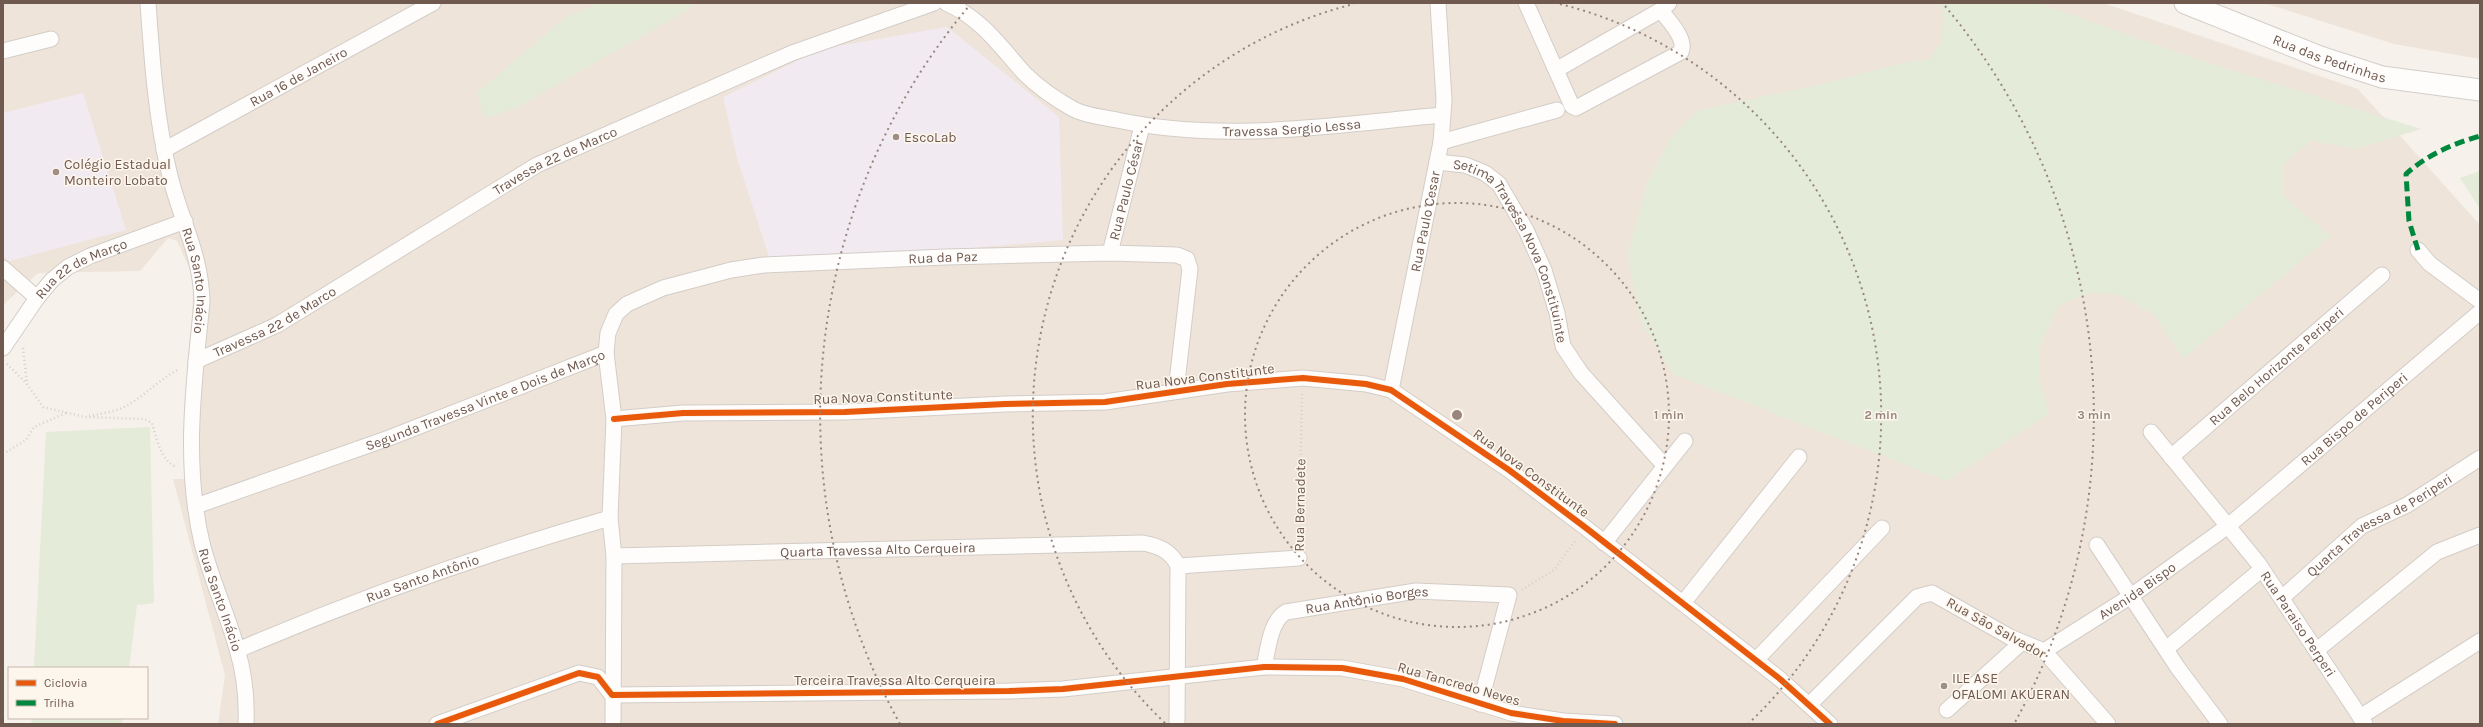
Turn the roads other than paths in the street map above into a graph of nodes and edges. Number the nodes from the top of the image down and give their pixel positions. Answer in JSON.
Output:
{"nodes":[{"id":1,"x":433,"y":3,"type":"edge"},
{"id":2,"x":934,"y":3,"type":"edge"},
{"id":3,"x":946,"y":3,"type":"edge"},
{"id":4,"x":1438,"y":3,"type":"edge"},
{"id":5,"x":1526,"y":3,"type":"edge"},
{"id":6,"x":2184,"y":3,"type":"edge"},
{"id":7,"x":151,"y":4,"type":"edge"},
{"id":8,"x":1665,"y":7,"type":"edge"},
{"id":9,"x":51,"y":39,"type":"dead end"},
{"id":10,"x":3,"y":51,"type":"edge"},
{"id":11,"x":1556,"y":70,"type":"junction"},
{"id":12,"x":2480,"y":90,"type":"edge"},
{"id":13,"x":1557,"y":110,"type":"dead end"},
{"id":14,"x":1442,"y":115,"type":"junction"},
{"id":15,"x":1142,"y":126,"type":"junction"},
{"id":16,"x":1441,"y":142,"type":"junction"},
{"id":17,"x":164,"y":150,"type":"junction"},
{"id":18,"x":1437,"y":162,"type":"junction"},
{"id":19,"x":185,"y":221,"type":"junction"},
{"id":20,"x":2418,"y":250,"type":"dead end"},
{"id":21,"x":1110,"y":253,"type":"junction"},
{"id":22,"x":3,"y":268,"type":"edge"},
{"id":23,"x":2382,"y":275,"type":"dead end"},
{"id":24,"x":37,"y":298,"type":"junction"},
{"id":25,"x":2480,"y":300,"type":"edge"},
{"id":26,"x":2480,"y":312,"type":"edge"},
{"id":27,"x":3,"y":348,"type":"edge"},
{"id":28,"x":606,"y":354,"type":"junction"},
{"id":29,"x":196,"y":361,"type":"junction"},
{"id":30,"x":1391,"y":390,"type":"junction"},
{"id":31,"x":1176,"y":391,"type":"junction"},
{"id":32,"x":614,"y":419,"type":"junction"},
{"id":33,"x":2151,"y":432,"type":"dead end"},
{"id":34,"x":1685,"y":441,"type":"dead end"},
{"id":35,"x":1798,"y":457,"type":"dead end"},
{"id":36,"x":2171,"y":457,"type":"junction"},
{"id":37,"x":2480,"y":458,"type":"edge"},
{"id":38,"x":1664,"y":465,"type":"junction"},
{"id":39,"x":196,"y":506,"type":"junction"},
{"id":40,"x":610,"y":518,"type":"junction"},
{"id":41,"x":2228,"y":526,"type":"junction"},
{"id":42,"x":1882,"y":528,"type":"dead end"},
{"id":43,"x":2480,"y":534,"type":"edge"},
{"id":44,"x":1604,"y":542,"type":"junction"},
{"id":45,"x":2097,"y":545,"type":"dead end"},
{"id":46,"x":614,"y":556,"type":"junction"},
{"id":47,"x":1299,"y":558,"type":"road end"},
{"id":48,"x":1178,"y":566,"type":"junction"},
{"id":49,"x":2262,"y":569,"type":"junction"},
{"id":50,"x":2131,"y":596,"type":"junction"},
{"id":51,"x":2283,"y":597,"type":"junction"},
{"id":52,"x":1683,"y":603,"type":"junction"},
{"id":53,"x":2480,"y":641,"type":"edge"},
{"id":54,"x":2022,"y":642,"type":"junction"},
{"id":55,"x":2166,"y":649,"type":"junction"},
{"id":56,"x":238,"y":650,"type":"junction"},
{"id":57,"x":2317,"y":650,"type":"junction"},
{"id":58,"x":2044,"y":651,"type":"junction"},
{"id":59,"x":1756,"y":660,"type":"junction"},
{"id":60,"x":1264,"y":667,"type":"junction"},
{"id":61,"x":1178,"y":678,"type":"junction"},
{"id":62,"x":612,"y":695,"type":"junction"},
{"id":63,"x":1480,"y":704,"type":"junction"},
{"id":64,"x":1809,"y":705,"type":"junction"},
{"id":65,"x":1947,"y":710,"type":"dead end"},
{"id":66,"x":2362,"y":721,"type":"edge"},
{"id":67,"x":246,"y":724,"type":"edge"},
{"id":68,"x":437,"y":724,"type":"edge"},
{"id":69,"x":613,"y":724,"type":"edge"},
{"id":70,"x":1177,"y":724,"type":"edge"},
{"id":71,"x":1615,"y":724,"type":"edge"},
{"id":72,"x":1830,"y":724,"type":"edge"},
{"id":73,"x":2108,"y":724,"type":"edge"},
{"id":74,"x":2220,"y":724,"type":"edge"}],
"edges":[{"from":1,"to":17,"type":"street","name":"Rua 16 de Janeiro"},
{"from":2,"to":29,"type":"street","name":"Travessa 22 de Marco"},
{"from":3,"to":15,"type":"street","name":"Travessa Sergio Lessa"},
{"from":4,"to":14,"type":"street","name":"Rua Paulo Cesar"},
{"from":5,"to":11,"type":"street"},
{"from":6,"to":12,"type":"main road","name":"Rua das Pedrinhas"},
{"from":7,"to":17,"type":"street","name":"Rua Santo Inácio"},
{"from":8,"to":11,"type":"street"},
{"from":8,"to":11,"type":"street"},
{"from":9,"to":10,"type":"street"},
{"from":13,"to":16,"type":"street"},
{"from":14,"to":15,"type":"street","name":"Travessa Sergio Lessa"},
{"from":14,"to":16,"type":"street","name":"Rua Paulo Cesar"},
{"from":15,"to":21,"type":"street","name":"Rua Paulo César"},
{"from":16,"to":18,"type":"street","name":"Rua Paulo Cesar"},
{"from":17,"to":19,"type":"street","name":"Rua Santo Inácio"},
{"from":18,"to":30,"type":"street","name":"Rua Paulo Cesar"},
{"from":18,"to":38,"type":"street","name":"Setima Travessa Nova Constituinte"},
{"from":19,"to":24,"type":"street","name":"Rua 22 de Março"},
{"from":19,"to":29,"type":"street","name":"Rua Santo Inácio"},
{"from":20,"to":25,"type":"street"},
{"from":21,"to":28,"type":"street","name":"Rua da Paz"},
{"from":21,"to":31,"type":"street","name":"Rua da Paz"},
{"from":22,"to":24,"type":"street"},
{"from":23,"to":36,"type":"street","name":"Rua Belo Horizonte Periperi"},
{"from":24,"to":27,"type":"street","name":"Rua 22 de Março"},
{"from":26,"to":41,"type":"street","name":"Rua Bispo de Periperi"},
{"from":28,"to":32,"type":"street","name":"Segunda Travessa Vinte e Dois de Março"},
{"from":28,"to":39,"type":"street","name":"Segunda Travessa Vinte e Dois de Março"},
{"from":29,"to":39,"type":"street","name":"Rua Santo Inácio"},
{"from":30,"to":31,"type":"street","name":"Rua Nova Constitunte"},
{"from":30,"to":44,"type":"street","name":"Rua Nova Constitunte"},
{"from":31,"to":32,"type":"street","name":"Rua Nova Constitunte"},
{"from":32,"to":40,"type":"street","name":"Segunda Travessa Vinte e Dois de Março"},
{"from":33,"to":36,"type":"street","name":"Rua Paraiso Perperi"},
{"from":34,"to":38,"type":"street"},
{"from":35,"to":52,"type":"street"},
{"from":36,"to":41,"type":"street","name":"Rua Paraiso Perperi"},
{"from":37,"to":51,"type":"street","name":"Quarta Travessa de Periperi"},
{"from":38,"to":44,"type":"street"},
{"from":39,"to":56,"type":"street","name":"Rua Santo Inácio"},
{"from":40,"to":46,"type":"street","name":"Segunda Travessa Vinte e Dois de Março"},
{"from":40,"to":56,"type":"street","name":"Rua Santo Antônio"},
{"from":41,"to":49,"type":"street","name":"Rua Paraiso Perperi"},
{"from":41,"to":50,"type":"street","name":"Avenida Bispo"},
{"from":42,"to":59,"type":"street"},
{"from":43,"to":57,"type":"street"},
{"from":44,"to":52,"type":"street","name":"Rua Nova Constitunte"},
{"from":45,"to":50,"type":"street"},
{"from":46,"to":48,"type":"street","name":"Quarta Travessa Alto Cerqueira"},
{"from":46,"to":62,"type":"street","name":"Segunda Travessa Vinte e Dois de Março"},
{"from":47,"to":48,"type":"street","name":"Rua Bernadete"},
{"from":48,"to":61,"type":"street"},
{"from":49,"to":51,"type":"street","name":"Rua Paraiso Perperi"},
{"from":49,"to":55,"type":"street"},
{"from":50,"to":55,"type":"street"},
{"from":50,"to":58,"type":"street","name":"Avenida Bispo"},
{"from":51,"to":57,"type":"street","name":"Rua Paraiso Perperi"},
{"from":52,"to":59,"type":"street","name":"Rua Nova Constitunte"},
{"from":53,"to":66,"type":"street"},
{"from":54,"to":58,"type":"street","name":"Rua São Salvador"},
{"from":54,"to":64,"type":"street","name":"Rua São Salvador"},
{"from":54,"to":65,"type":"street"},
{"from":55,"to":74,"type":"street"},
{"from":56,"to":67,"type":"street","name":"Rua Santo Inácio"},
{"from":57,"to":66,"type":"street","name":"Rua Paraiso Perperi"},
{"from":58,"to":73,"type":"street","name":"Rua São Salvador"},
{"from":59,"to":64,"type":"street","name":"Rua Nova Constitunte"},
{"from":60,"to":61,"type":"street","name":"Rua Tancredo Neves"},
{"from":60,"to":63,"type":"street","name":"Rua Tancredo Neves"},
{"from":60,"to":63,"type":"street","name":"Rua Antônio Borges"},
{"from":61,"to":62,"type":"street","name":"Terceira Travessa Alto Cerqueira"},
{"from":61,"to":70,"type":"street"},
{"from":62,"to":68,"type":"street"},
{"from":62,"to":69,"type":"street","name":"Segunda Travessa Vinte e Dois de Março"},
{"from":63,"to":71,"type":"street","name":"Rua Tancredo Neves"},
{"from":64,"to":72,"type":"street","name":"Rua Nova Constitunte"}]}
